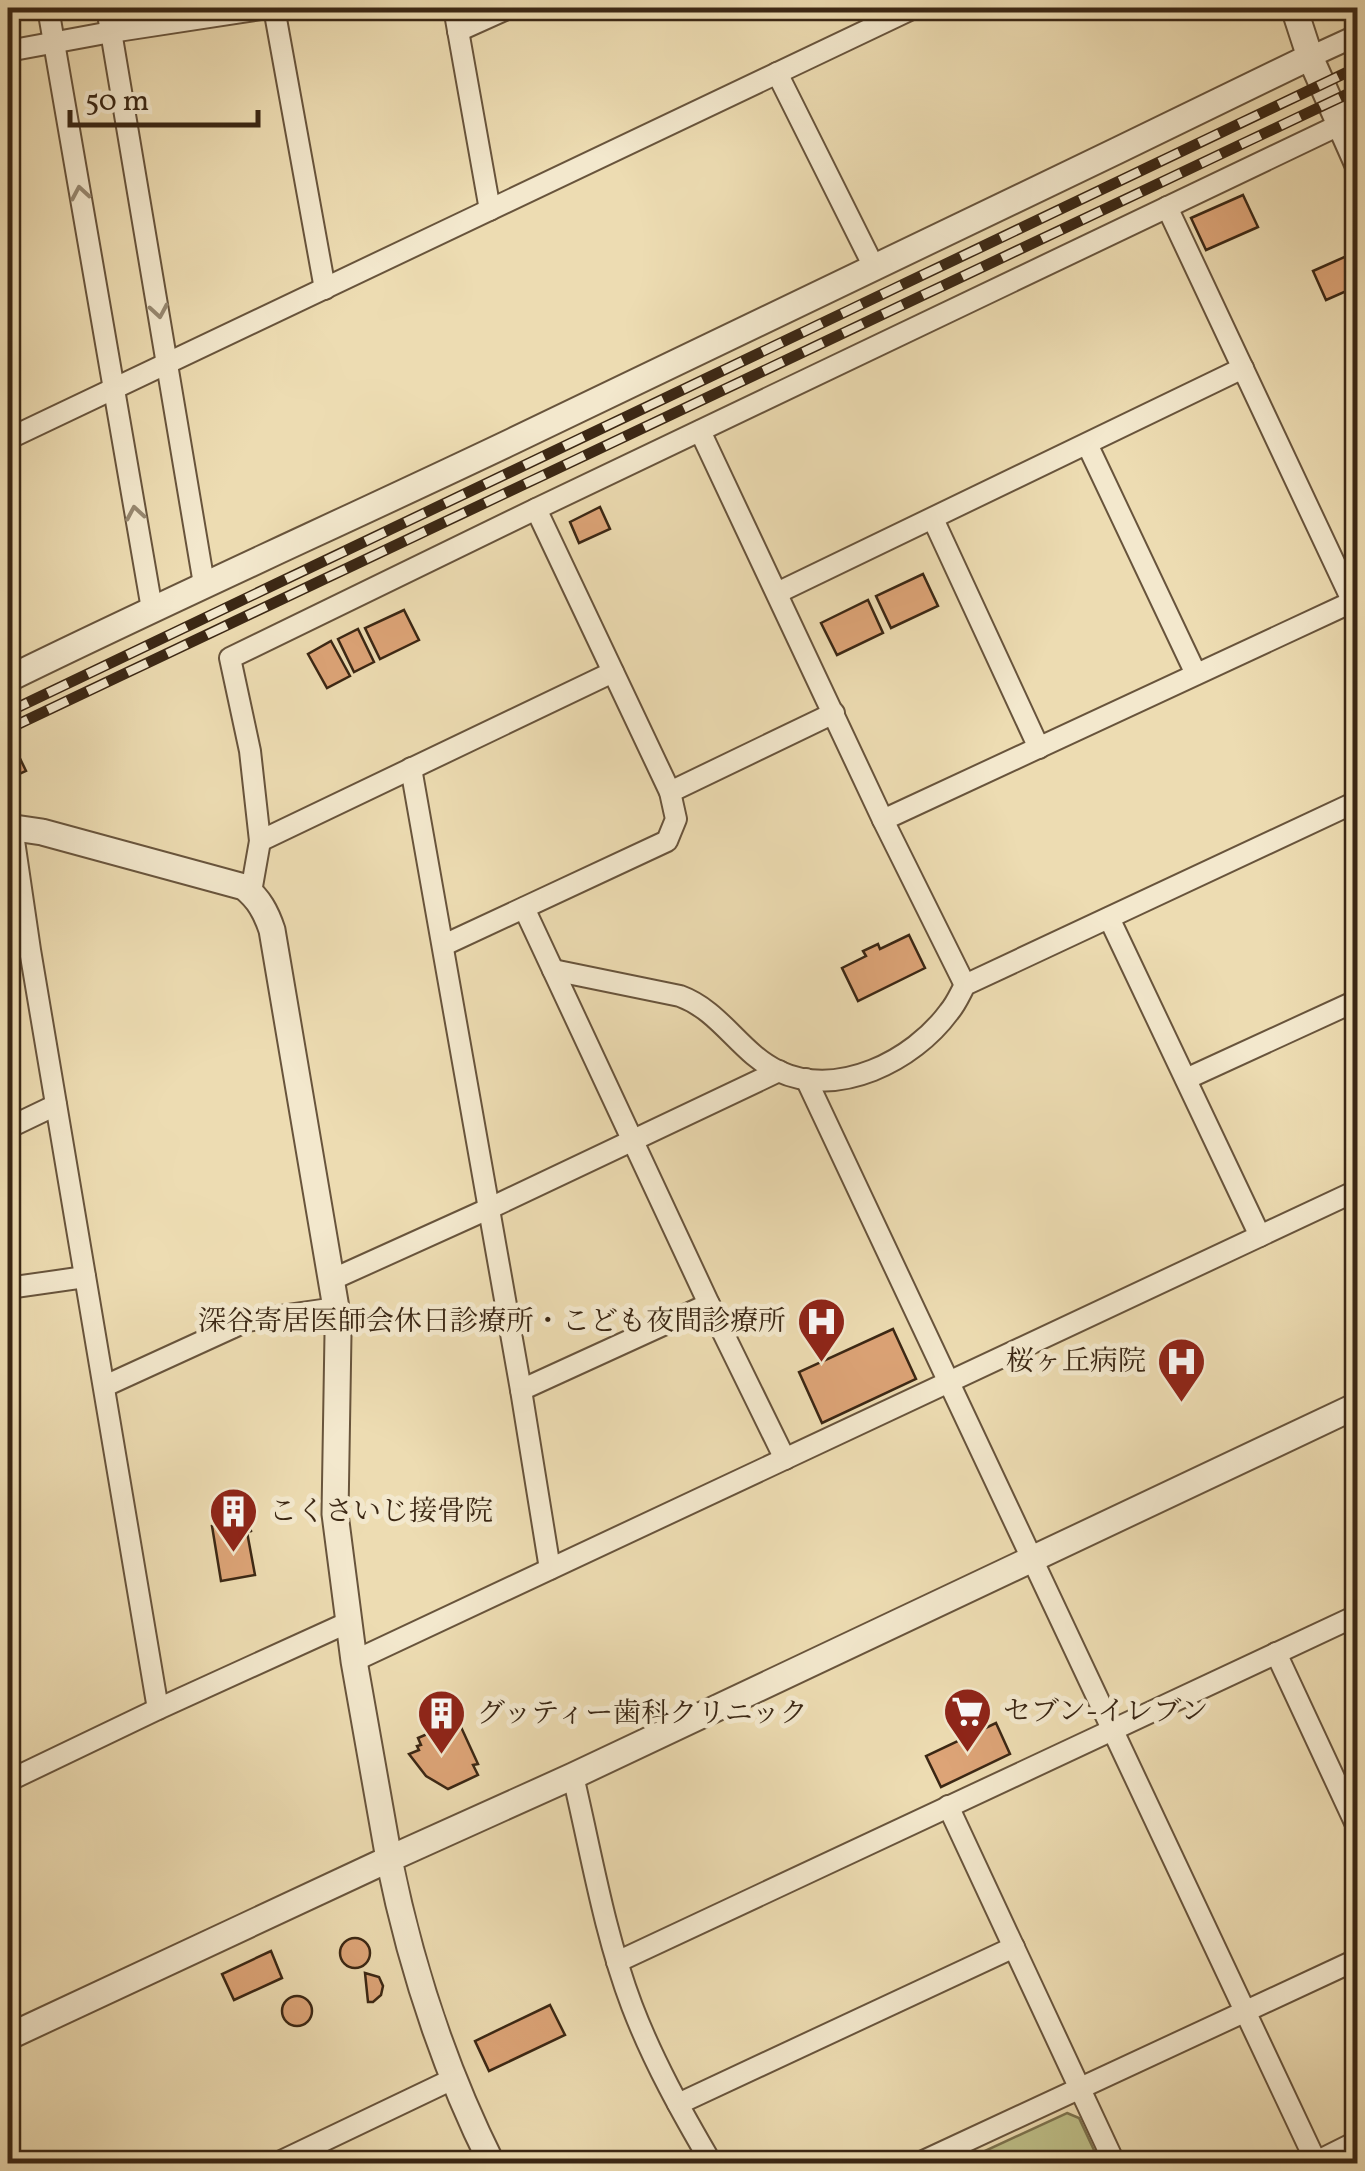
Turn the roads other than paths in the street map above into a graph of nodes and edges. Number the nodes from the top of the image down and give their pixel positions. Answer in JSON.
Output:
{"nodes":[{"id":1,"x":48,"y":8,"type":"edge"},
{"id":2,"x":107,"y":8,"type":"edge"},
{"id":3,"x":271,"y":8,"type":"edge"},
{"id":4,"x":454,"y":8,"type":"edge"},
{"id":5,"x":510,"y":8,"type":"edge"},
{"id":6,"x":914,"y":8,"type":"edge"},
{"id":7,"x":1294,"y":8,"type":"edge"},
{"id":8,"x":458,"y":31,"type":"junction"},
{"id":9,"x":112,"y":32,"type":"junction"},
{"id":10,"x":1358,"y":35,"type":"edge"},
{"id":11,"x":54,"y":43,"type":"junction"},
{"id":12,"x":8,"y":51,"type":"edge"},
{"id":13,"x":1310,"y":57,"type":"junction"},
{"id":14,"x":777,"y":73,"type":"junction"},
{"id":15,"x":1348,"y":120,"type":"edge"},
{"id":16,"x":1358,"y":166,"type":"edge"},
{"id":17,"x":1167,"y":207,"type":"junction"},
{"id":18,"x":490,"y":210,"type":"junction"},
{"id":19,"x":875,"y":269,"type":"junction"},
{"id":20,"x":325,"y":289,"type":"junction"},
{"id":21,"x":167,"y":361,"type":"junction"},
{"id":22,"x":1244,"y":368,"type":"junction"},
{"id":23,"x":114,"y":388,"type":"junction"},
{"id":24,"x":700,"y":431,"type":"junction"},
{"id":25,"x":8,"y":439,"type":"edge"},
{"id":26,"x":1087,"y":444,"type":"junction"},
{"id":27,"x":536,"y":508,"type":"junction"},
{"id":28,"x":933,"y":519,"type":"junction"},
{"id":29,"x":204,"y":584,"type":"junction"},
{"id":30,"x":777,"y":593,"type":"junction"},
{"id":31,"x":1355,"y":607,"type":"edge"},
{"id":32,"x":152,"y":609,"type":"junction"},
{"id":33,"x":613,"y":672,"type":"junction"},
{"id":34,"x":1196,"y":674,"type":"junction"},
{"id":35,"x":8,"y":679,"type":"edge"},
{"id":36,"x":834,"y":713,"type":"junction"},
{"id":37,"x":1039,"y":748,"type":"junction"},
{"id":38,"x":411,"y":768,"type":"junction"},
{"id":39,"x":670,"y":792,"type":"junction"},
{"id":40,"x":1358,"y":801,"type":"edge"},
{"id":41,"x":883,"y":820,"type":"junction"},
{"id":42,"x":10,"y":827,"type":"edge"},
{"id":43,"x":260,"y":841,"type":"junction"},
{"id":44,"x":251,"y":892,"type":"junction"},
{"id":45,"x":524,"y":908,"type":"junction"},
{"id":46,"x":1109,"y":918,"type":"junction"},
{"id":47,"x":444,"y":946,"type":"junction"},
{"id":48,"x":30,"y":950,"type":"junction"},
{"id":49,"x":8,"y":960,"type":"edge"},
{"id":50,"x":553,"y":970,"type":"junction"},
{"id":51,"x":965,"y":985,"type":"junction"},
{"id":52,"x":1358,"y":1000,"type":"edge"},
{"id":53,"x":778,"y":1072,"type":"junction"},
{"id":54,"x":806,"y":1079,"type":"junction"},
{"id":55,"x":1186,"y":1079,"type":"junction"},
{"id":56,"x":56,"y":1105,"type":"junction"},
{"id":57,"x":8,"y":1128,"type":"edge"},
{"id":58,"x":632,"y":1140,"type":"junction"},
{"id":59,"x":1358,"y":1190,"type":"edge"},
{"id":60,"x":488,"y":1209,"type":"junction"},
{"id":61,"x":1260,"y":1236,"type":"junction"},
{"id":62,"x":85,"y":1277,"type":"junction"},
{"id":63,"x":331,"y":1280,"type":"junction"},
{"id":64,"x":8,"y":1288,"type":"edge"},
{"id":65,"x":709,"y":1304,"type":"junction"},
{"id":66,"x":336,"y":1308,"type":"junction"},
{"id":67,"x":950,"y":1383,"type":"junction"},
{"id":68,"x":105,"y":1386,"type":"junction"},
{"id":69,"x":521,"y":1390,"type":"junction"},
{"id":70,"x":1358,"y":1404,"type":"edge"},
{"id":71,"x":784,"y":1459,"type":"junction"},
{"id":72,"x":1032,"y":1558,"type":"junction"},
{"id":73,"x":550,"y":1568,"type":"junction"},
{"id":74,"x":1358,"y":1615,"type":"edge"},
{"id":75,"x":349,"y":1622,"type":"junction"},
{"id":76,"x":1276,"y":1653,"type":"junction"},
{"id":77,"x":354,"y":1661,"type":"junction"},
{"id":78,"x":158,"y":1708,"type":"junction"},
{"id":79,"x":1112,"y":1730,"type":"junction"},
{"id":80,"x":573,"y":1776,"type":"junction"},
{"id":81,"x":8,"y":1781,"type":"edge"},
{"id":82,"x":1350,"y":1790,"type":"edge"},
{"id":83,"x":948,"y":1806,"type":"junction"},
{"id":84,"x":1358,"y":1829,"type":"edge"},
{"id":85,"x":389,"y":1858,"type":"junction"},
{"id":86,"x":1014,"y":1947,"type":"junction"},
{"id":87,"x":1358,"y":1959,"type":"edge"},
{"id":88,"x":617,"y":1962,"type":"junction"},
{"id":89,"x":1245,"y":2012,"type":"junction"},
{"id":90,"x":8,"y":2037,"type":"edge"},
{"id":91,"x":455,"y":2078,"type":"junction"},
{"id":92,"x":1080,"y":2088,"type":"junction"},
{"id":93,"x":678,"y":2104,"type":"junction"},
{"id":94,"x":1358,"y":2141,"type":"edge"},
{"id":95,"x":1316,"y":2163,"type":"edge"},
{"id":96,"x":275,"y":2164,"type":"edge"},
{"id":97,"x":492,"y":2164,"type":"edge"},
{"id":98,"x":712,"y":2164,"type":"edge"},
{"id":99,"x":917,"y":2164,"type":"edge"},
{"id":100,"x":1116,"y":2164,"type":"edge"}],
"edges":[{"from":1,"to":11,"type":"street"},
{"from":2,"to":9,"type":"street"},
{"from":3,"to":9,"type":"street"},
{"from":3,"to":20,"type":"street"},
{"from":4,"to":8,"type":"street"},
{"from":5,"to":8,"type":"street"},
{"from":6,"to":14,"type":"street"},
{"from":7,"to":13,"type":"street"},
{"from":8,"to":18,"type":"street"},
{"from":9,"to":11,"type":"street"},
{"from":9,"to":21,"type":"street","one_way":true},
{"from":10,"to":13,"type":"street"},
{"from":11,"to":12,"type":"street"},
{"from":23,"to":11,"type":"street","one_way":true},
{"from":13,"to":15,"type":"street"},
{"from":13,"to":19,"type":"street"},
{"from":14,"to":18,"type":"street"},
{"from":14,"to":19,"type":"street"},
{"from":15,"to":16,"type":"street"},
{"from":15,"to":17,"type":"street"},
{"from":17,"to":22,"type":"street"},
{"from":17,"to":24,"type":"street"},
{"from":18,"to":20,"type":"street"},
{"from":19,"to":29,"type":"street"},
{"from":20,"to":21,"type":"street"},
{"from":21,"to":23,"type":"street"},
{"from":21,"to":29,"type":"street"},
{"from":22,"to":26,"type":"street"},
{"from":22,"to":31,"type":"street"},
{"from":23,"to":25,"type":"street"},
{"from":32,"to":23,"type":"street","one_way":true},
{"from":24,"to":27,"type":"street"},
{"from":24,"to":30,"type":"street"},
{"from":26,"to":28,"type":"street"},
{"from":26,"to":34,"type":"street"},
{"from":27,"to":33,"type":"street"},
{"from":27,"to":43,"type":"street"},
{"from":28,"to":30,"type":"street"},
{"from":28,"to":37,"type":"street"},
{"from":29,"to":32,"type":"street"},
{"from":30,"to":36,"type":"street"},
{"from":31,"to":34,"type":"street"},
{"from":32,"to":35,"type":"street"},
{"from":33,"to":38,"type":"street"},
{"from":33,"to":39,"type":"street"},
{"from":34,"to":37,"type":"street"},
{"from":36,"to":39,"type":"street"},
{"from":36,"to":41,"type":"street"},
{"from":37,"to":41,"type":"street"},
{"from":38,"to":43,"type":"street"},
{"from":38,"to":47,"type":"street"},
{"from":39,"to":45,"type":"street"},
{"from":40,"to":46,"type":"street"},
{"from":41,"to":51,"type":"street"},
{"from":42,"to":44,"type":"street"},
{"from":42,"to":48,"type":"street"},
{"from":43,"to":44,"type":"street"},
{"from":44,"to":63,"type":"street"},
{"from":45,"to":47,"type":"street"},
{"from":45,"to":50,"type":"street"},
{"from":46,"to":51,"type":"street"},
{"from":46,"to":55,"type":"street"},
{"from":47,"to":60,"type":"street"},
{"from":48,"to":49,"type":"street"},
{"from":48,"to":56,"type":"street"},
{"from":50,"to":53,"type":"street"},
{"from":50,"to":58,"type":"street"},
{"from":51,"to":54,"type":"street"},
{"from":52,"to":55,"type":"street"},
{"from":53,"to":54,"type":"street"},
{"from":53,"to":58,"type":"street"},
{"from":54,"to":67,"type":"street"},
{"from":55,"to":61,"type":"street"},
{"from":56,"to":57,"type":"street"},
{"from":56,"to":62,"type":"street"},
{"from":58,"to":60,"type":"street"},
{"from":58,"to":65,"type":"street"},
{"from":59,"to":61,"type":"street"},
{"from":60,"to":63,"type":"street"},
{"from":60,"to":69,"type":"street"},
{"from":61,"to":67,"type":"street"},
{"from":62,"to":64,"type":"street"},
{"from":62,"to":68,"type":"street"},
{"from":63,"to":66,"type":"street"},
{"from":65,"to":69,"type":"street"},
{"from":65,"to":71,"type":"street"},
{"from":66,"to":68,"type":"street"},
{"from":66,"to":75,"type":"street"},
{"from":67,"to":71,"type":"street"},
{"from":67,"to":72,"type":"street"},
{"from":68,"to":78,"type":"street"},
{"from":69,"to":73,"type":"street"},
{"from":70,"to":72,"type":"street"},
{"from":71,"to":73,"type":"street"},
{"from":72,"to":79,"type":"street"},
{"from":72,"to":80,"type":"street"},
{"from":73,"to":77,"type":"street"},
{"from":74,"to":76,"type":"street"},
{"from":75,"to":77,"type":"street"},
{"from":75,"to":78,"type":"street"},
{"from":76,"to":79,"type":"street"},
{"from":76,"to":82,"type":"street"},
{"from":77,"to":85,"type":"street"},
{"from":78,"to":81,"type":"street"},
{"from":79,"to":83,"type":"street"},
{"from":79,"to":89,"type":"street"},
{"from":80,"to":85,"type":"street"},
{"from":80,"to":88,"type":"street"},
{"from":82,"to":84,"type":"street"},
{"from":83,"to":86,"type":"street"},
{"from":83,"to":88,"type":"street"},
{"from":85,"to":90,"type":"street"},
{"from":85,"to":91,"type":"street"},
{"from":86,"to":92,"type":"street"},
{"from":86,"to":93,"type":"street"},
{"from":87,"to":89,"type":"street"},
{"from":88,"to":93,"type":"street"},
{"from":89,"to":92,"type":"street"},
{"from":89,"to":95,"type":"street"},
{"from":91,"to":96,"type":"street"},
{"from":91,"to":97,"type":"street"},
{"from":92,"to":99,"type":"street"},
{"from":92,"to":100,"type":"street"},
{"from":93,"to":98,"type":"street"},
{"from":94,"to":95,"type":"street"}]}
